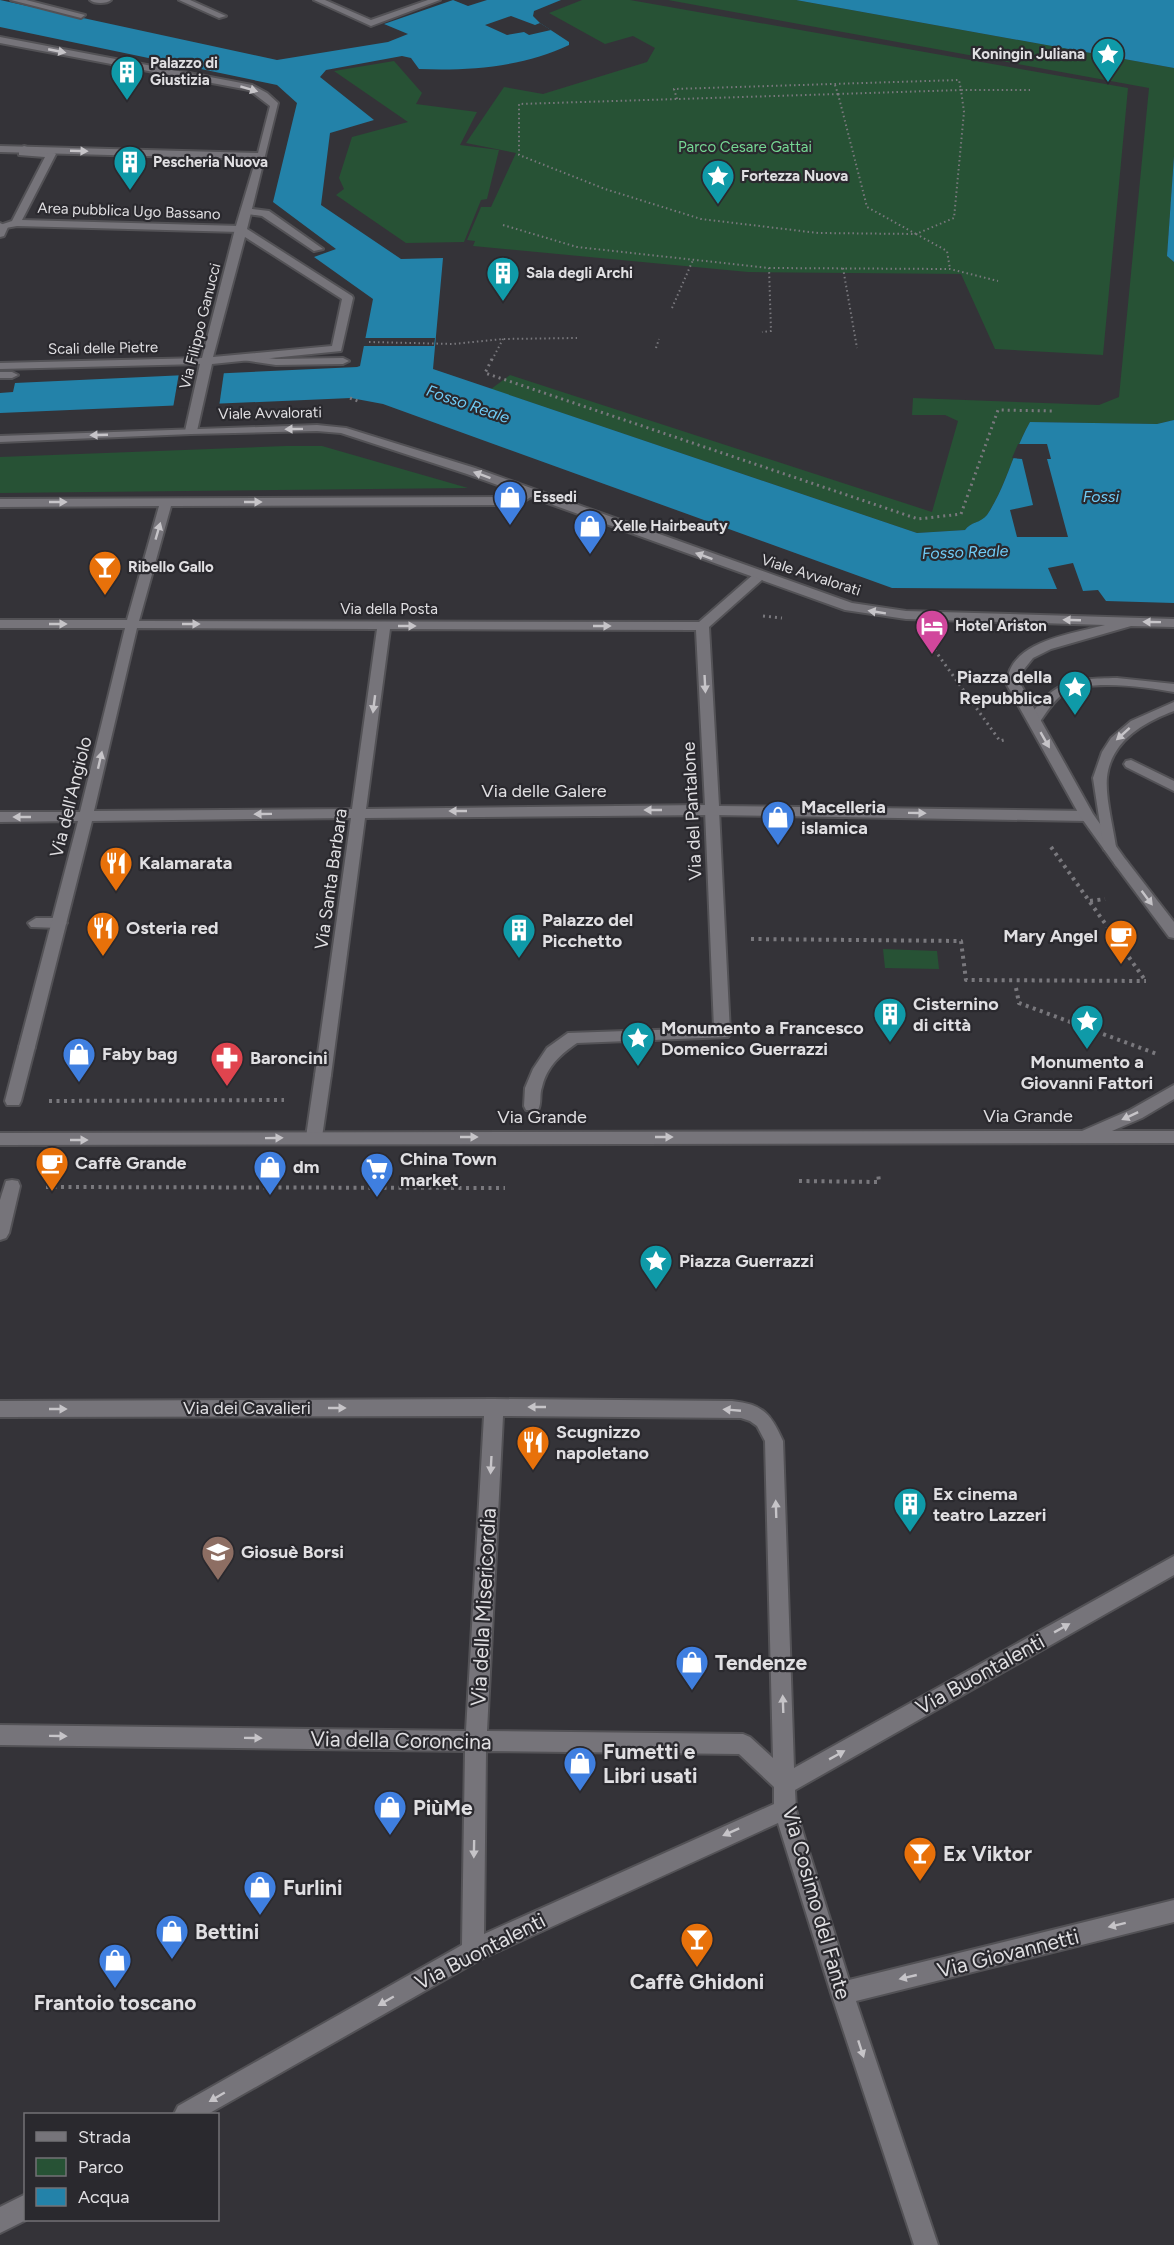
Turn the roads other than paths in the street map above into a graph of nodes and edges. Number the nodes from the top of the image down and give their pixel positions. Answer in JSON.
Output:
{"nodes":[{"id":1,"x":15,"y":0,"type":"edge"},
{"id":2,"x":94,"y":0,"type":"edge"},
{"id":3,"x":107,"y":0,"type":"edge"},
{"id":4,"x":183,"y":0,"type":"edge"},
{"id":5,"x":318,"y":0,"type":"edge"},
{"id":6,"x":436,"y":0,"type":"edge"},
{"id":7,"x":81,"y":15,"type":"dead end"},
{"id":8,"x":222,"y":16,"type":"dead end"},
{"id":9,"x":0,"y":40,"type":"edge"},
{"id":10,"x":0,"y":149,"type":"edge"},
{"id":11,"x":24,"y":149,"type":"junction"},
{"id":12,"x":262,"y":156,"type":"junction"},
{"id":13,"x":245,"y":211,"type":"junction"},
{"id":14,"x":16,"y":223,"type":"junction"},
{"id":15,"x":1,"y":229,"type":"edge"},
{"id":16,"x":240,"y":229,"type":"junction"},
{"id":17,"x":318,"y":249,"type":"dead end"},
{"id":18,"x":247,"y":358,"type":"junction"},
{"id":19,"x":207,"y":361,"type":"junction"},
{"id":20,"x":343,"y":361,"type":"dead end"},
{"id":21,"x":0,"y":366,"type":"edge"},
{"id":22,"x":191,"y":431,"type":"junction"},
{"id":23,"x":0,"y":439,"type":"edge"},
{"id":24,"x":530,"y":492,"type":"junction"},
{"id":25,"x":166,"y":502,"type":"junction"},
{"id":26,"x":0,"y":503,"type":"edge"},
{"id":27,"x":759,"y":576,"type":"junction"},
{"id":28,"x":1130,"y":622,"type":"junction"},
{"id":29,"x":1174,"y":623,"type":"edge"},
{"id":30,"x":0,"y":624,"type":"edge"},
{"id":31,"x":132,"y":624,"type":"junction"},
{"id":32,"x":384,"y":626,"type":"junction"},
{"id":33,"x":702,"y":626,"type":"junction"},
{"id":34,"x":1174,"y":688,"type":"edge"},
{"id":35,"x":1174,"y":706,"type":"edge"},
{"id":36,"x":1034,"y":720,"type":"junction"},
{"id":37,"x":1131,"y":764,"type":"dead end"},
{"id":38,"x":1174,"y":787,"type":"edge"},
{"id":39,"x":711,"y":810,"type":"junction"},
{"id":40,"x":360,"y":812,"type":"junction"},
{"id":41,"x":1087,"y":816,"type":"junction"},
{"id":42,"x":0,"y":817,"type":"edge"},
{"id":43,"x":86,"y":817,"type":"junction"},
{"id":44,"x":1109,"y":846,"type":"junction"},
{"id":45,"x":36,"y":923,"type":"dead end"},
{"id":46,"x":59,"y":924,"type":"junction"},
{"id":47,"x":1174,"y":933,"type":"edge"},
{"id":48,"x":1174,"y":1091,"type":"edge"},
{"id":49,"x":13,"y":1101,"type":"dead end"},
{"id":50,"x":532,"y":1106,"type":"dead end"},
{"id":51,"x":1085,"y":1136,"type":"junction"},
{"id":52,"x":314,"y":1137,"type":"junction"},
{"id":53,"x":1174,"y":1137,"type":"edge"},
{"id":54,"x":0,"y":1139,"type":"edge"},
{"id":55,"x":14,"y":1180,"type":"dead end"},
{"id":56,"x":0,"y":1233,"type":"edge"},
{"id":57,"x":494,"y":1407,"type":"junction"},
{"id":58,"x":0,"y":1409,"type":"edge"},
{"id":59,"x":1174,"y":1565,"type":"edge"},
{"id":60,"x":0,"y":1735,"type":"edge"},
{"id":61,"x":476,"y":1741,"type":"junction"},
{"id":62,"x":786,"y":1784,"type":"junction"},
{"id":63,"x":786,"y":1810,"type":"junction"},
{"id":64,"x":1174,"y":1911,"type":"edge"},
{"id":65,"x":473,"y":1951,"type":"junction"},
{"id":66,"x":842,"y":1993,"type":"junction"},
{"id":67,"x":190,"y":2113,"type":"edge"},
{"id":68,"x":24,"y":2207,"type":"edge"},
{"id":69,"x":0,"y":2220,"type":"edge"},
{"id":70,"x":926,"y":2245,"type":"edge"}],
"edges":[{"from":1,"to":7,"type":"street"},
{"from":2,"to":3,"type":"street"},
{"from":4,"to":8,"type":"street"},
{"from":5,"to":6,"type":"street"},
{"from":9,"to":12,"type":"street","name":"Via Filippo Ganucci","one_way":true},
{"from":10,"to":11,"type":"street"},
{"from":11,"to":12,"type":"street","one_way":true},
{"from":11,"to":14,"type":"street","name":"Area pubblica Ugo Bassano"},
{"from":12,"to":13,"type":"street","name":"Via Filippo Ganucci"},
{"from":13,"to":16,"type":"street","name":"Via Filippo Ganucci"},
{"from":13,"to":17,"type":"street"},
{"from":14,"to":15,"type":"street","name":"Area pubblica Ugo Bassano"},
{"from":14,"to":16,"type":"street","name":"Area pubblica Ugo Bassano"},
{"from":16,"to":18,"type":"street"},
{"from":16,"to":19,"type":"street","name":"Via Filippo Ganucci"},
{"from":18,"to":19,"type":"street","name":"Scali delle Pietre"},
{"from":18,"to":20,"type":"street"},
{"from":19,"to":21,"type":"street","name":"Scali delle Pietre"},
{"from":19,"to":22,"type":"street","name":"Via Filippo Ganucci"},
{"from":22,"to":23,"type":"street","name":"Viale Avvalorati","one_way":true},
{"from":24,"to":22,"type":"street","name":"Viale Avvalorati","one_way":true},
{"from":25,"to":24,"type":"street","one_way":true},
{"from":27,"to":24,"type":"street","name":"Viale Avvalorati","one_way":true},
{"from":26,"to":25,"type":"street","one_way":true},
{"from":31,"to":25,"type":"street","name":"Via dell'Angiolo","one_way":true},
{"from":28,"to":27,"type":"street","name":"Viale Avvalorati","one_way":true},
{"from":27,"to":33,"type":"street"},
{"from":29,"to":28,"type":"street","one_way":true},
{"from":28,"to":36,"type":"street"},
{"from":30,"to":31,"type":"street","name":"Via della Posta","one_way":true},
{"from":31,"to":32,"type":"street","name":"Via della Posta","one_way":true},
{"from":43,"to":31,"type":"street","name":"Via dell'Angiolo","one_way":true},
{"from":32,"to":33,"type":"street","name":"Via della Posta","one_way":true},
{"from":32,"to":40,"type":"street","name":"Via Santa Barbara","one_way":true},
{"from":33,"to":39,"type":"street","name":"Via del Pantalone","one_way":true},
{"from":34,"to":36,"type":"street"},
{"from":35,"to":44,"type":"street","one_way":true},
{"from":36,"to":41,"type":"street","one_way":true},
{"from":37,"to":38,"type":"street"},
{"from":39,"to":40,"type":"street","name":"Via delle Galere","one_way":true},
{"from":39,"to":41,"type":"street","name":"Via delle Galere","one_way":true},
{"from":39,"to":50,"type":"street","name":"Via del Pantalone"},
{"from":40,"to":43,"type":"street","name":"Via delle Galere","one_way":true},
{"from":40,"to":52,"type":"street","name":"Via Santa Barbara"},
{"from":41,"to":44,"type":"street"},
{"from":43,"to":42,"type":"street","name":"Via delle Galere","one_way":true},
{"from":43,"to":46,"type":"street","name":"Via dell'Angiolo"},
{"from":44,"to":47,"type":"street","one_way":true},
{"from":45,"to":46,"type":"street"},
{"from":46,"to":49,"type":"street","name":"Via dell'Angiolo"},
{"from":48,"to":51,"type":"street","name":"Via Grande","one_way":true},
{"from":52,"to":51,"type":"street","name":"Via Grande","one_way":true},
{"from":51,"to":53,"type":"street","name":"Via Grande"},
{"from":54,"to":52,"type":"street","name":"Via Grande","one_way":true},
{"from":55,"to":56,"type":"street"},
{"from":58,"to":57,"type":"street","name":"Via dei Cavalieri","one_way":true},
{"from":57,"to":61,"type":"street","name":"Via della Misericordia","one_way":true},
{"from":62,"to":57,"type":"street","name":"Via Cosimo del Fante","one_way":true},
{"from":62,"to":59,"type":"street","name":"Via Buontalenti","one_way":true},
{"from":60,"to":61,"type":"street","name":"Via della Coroncina","one_way":true},
{"from":61,"to":62,"type":"street","name":"Via della Coroncina"},
{"from":61,"to":65,"type":"street","name":"Via della Misericordia","one_way":true},
{"from":62,"to":63,"type":"street","name":"Via Cosimo del Fante"},
{"from":63,"to":65,"type":"street","name":"Via Buontalenti","one_way":true},
{"from":63,"to":66,"type":"street","name":"Via Cosimo del Fante"},
{"from":64,"to":66,"type":"street","name":"Via Giovannetti","one_way":true},
{"from":65,"to":67,"type":"street","name":"Via Buontalenti","one_way":true},
{"from":66,"to":70,"type":"street","name":"Via Cosimo del Fante","one_way":true},
{"from":68,"to":69,"type":"street"}]}
